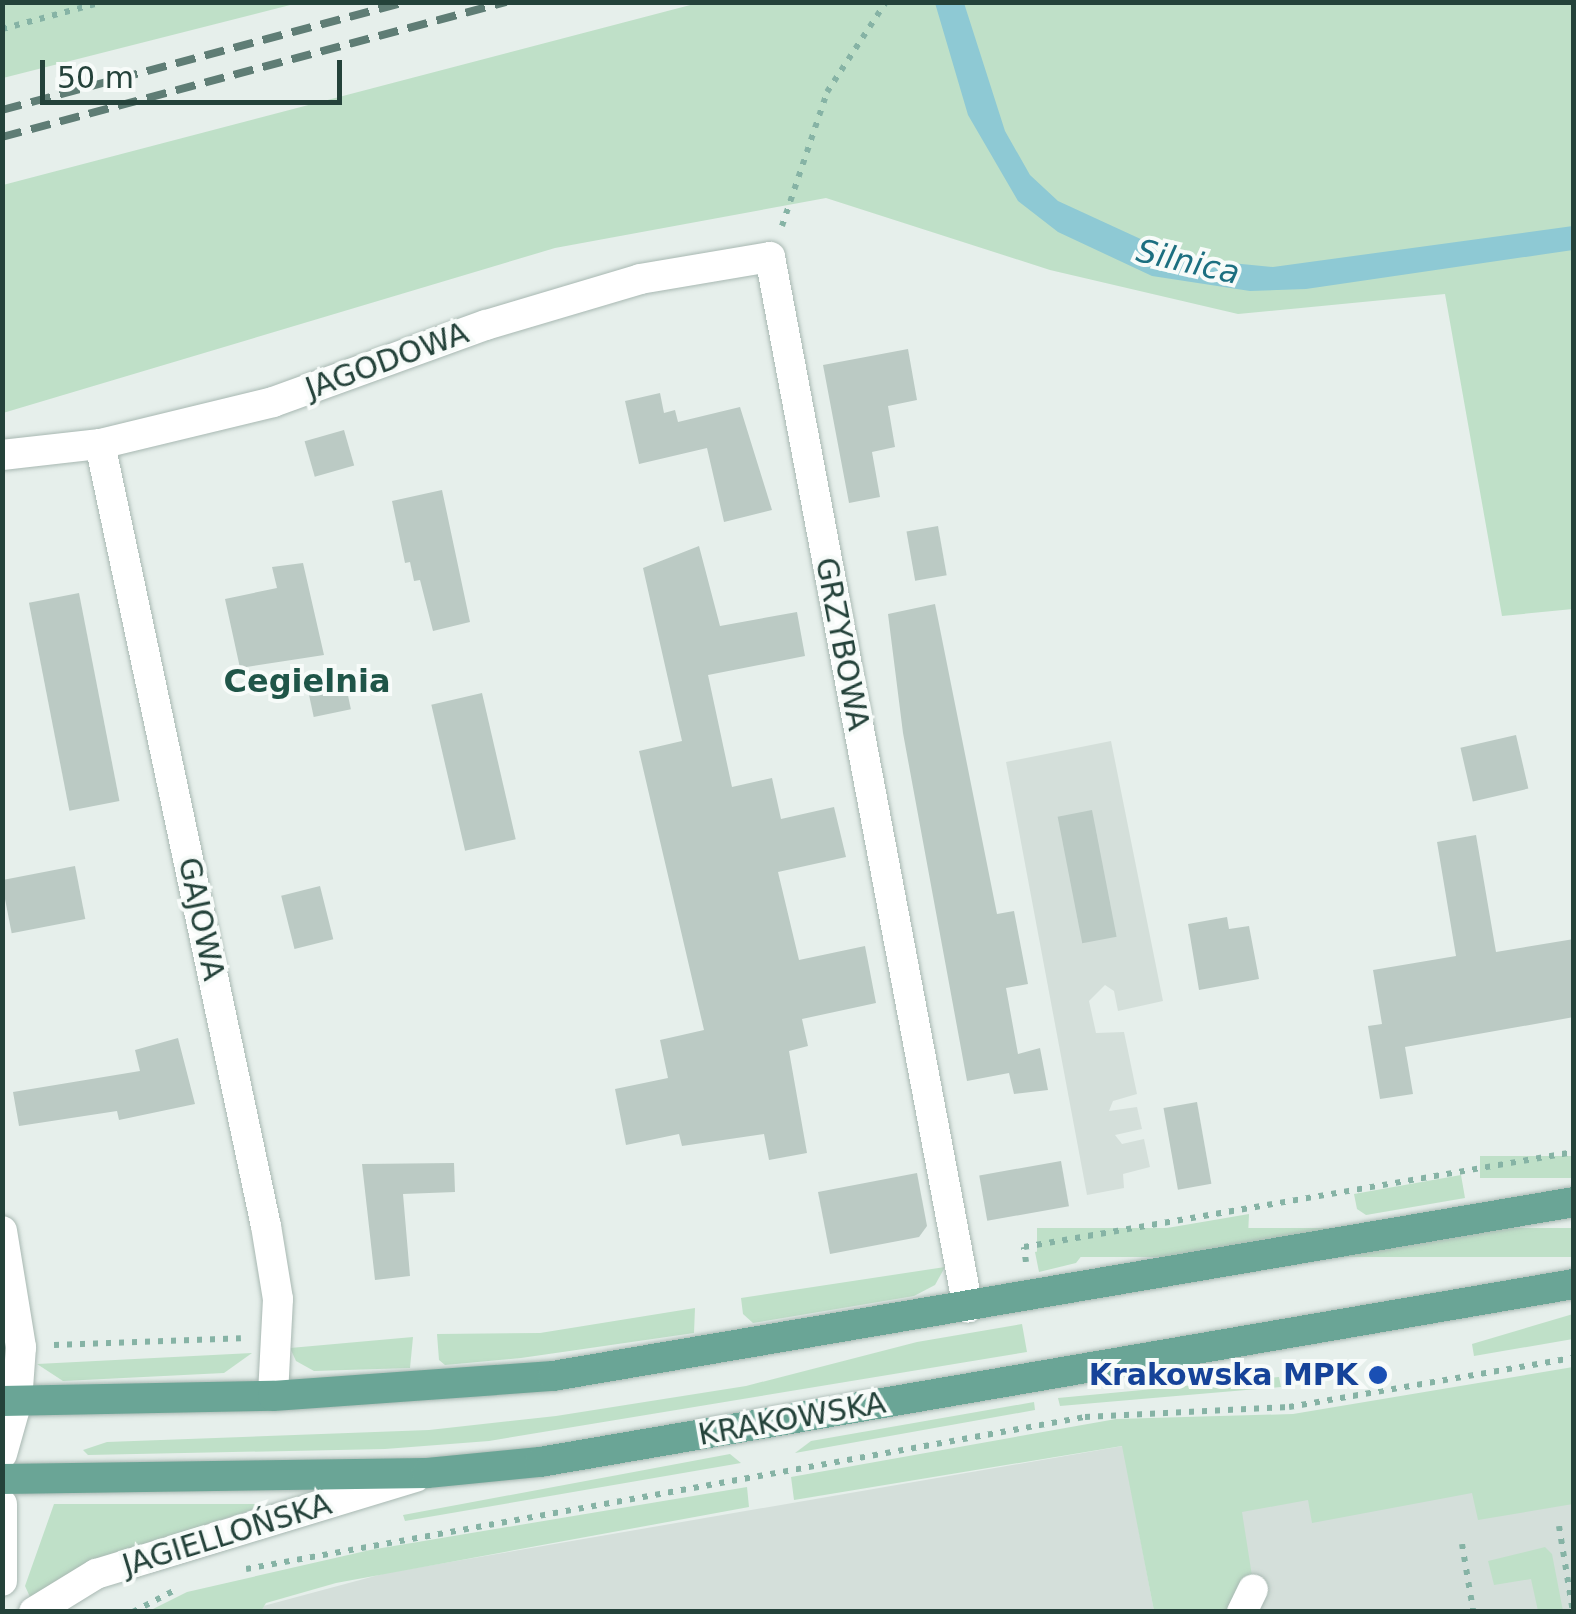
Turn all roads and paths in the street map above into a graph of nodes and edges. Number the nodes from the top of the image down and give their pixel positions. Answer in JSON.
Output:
{"nodes":[{"id":1,"x":103,"y":2,"type":"edge"},
{"id":2,"x":886,"y":2,"type":"edge"},
{"id":3,"x":2,"y":29,"type":"edge"},
{"id":4,"x":770,"y":257,"type":"junction"},
{"id":5,"x":100,"y":444,"type":"junction"},
{"id":6,"x":2,"y":455,"type":"edge"},
{"id":7,"x":1574,"y":1152,"type":"edge"},
{"id":8,"x":1574,"y":1202,"type":"edge"},
{"id":9,"x":2,"y":1231,"type":"edge"},
{"id":10,"x":1024,"y":1247,"type":"dead end"},
{"id":11,"x":1574,"y":1284,"type":"edge"},
{"id":12,"x":968,"y":1308,"type":"junction"},
{"id":13,"x":274,"y":1336,"type":"junction"},
{"id":14,"x":21,"y":1346,"type":"junction"},
{"id":15,"x":1574,"y":1358,"type":"edge"},
{"id":16,"x":273,"y":1396,"type":"junction"},
{"id":17,"x":10,"y":1401,"type":"edge"},
{"id":18,"x":2,"y":1454,"type":"edge"},
{"id":19,"x":427,"y":1474,"type":"junction"},
{"id":20,"x":2,"y":1479,"type":"edge"},
{"id":21,"x":2,"y":1504,"type":"edge"},
{"id":22,"x":1559,"y":1526,"type":"dead end"},
{"id":23,"x":1462,"y":1544,"type":"dead end"},
{"id":24,"x":236,"y":1571,"type":"dead end"},
{"id":25,"x":2,"y":1582,"type":"edge"},
{"id":26,"x":188,"y":1584,"type":"dead end"},
{"id":27,"x":1473,"y":1610,"type":"edge"},
{"id":28,"x":34,"y":1612,"type":"edge"},
{"id":29,"x":133,"y":1612,"type":"edge"},
{"id":30,"x":1573,"y":1612,"type":"edge"}],
"edges":[{"from":1,"to":3,"type":"path"},
{"from":2,"to":4,"type":"path"},
{"from":4,"to":5,"type":"street","name":"JAGODOWA"},
{"from":4,"to":12,"type":"street","name":"GRZYBOWA"},
{"from":5,"to":6,"type":"street","name":"JAGODOWA"},
{"from":5,"to":13,"type":"street","name":"GAJOWA"},
{"from":7,"to":10,"type":"path"},
{"from":8,"to":12,"type":"main road"},
{"from":9,"to":14,"type":"street"},
{"from":11,"to":19,"type":"main road","name":"KRAKOWSKA"},
{"from":12,"to":16,"type":"main road"},
{"from":13,"to":14,"type":"path"},
{"from":13,"to":16,"type":"street","name":"GAJOWA"},
{"from":14,"to":17,"type":"street"},
{"from":15,"to":24,"type":"path"},
{"from":16,"to":17,"type":"main road"},
{"from":17,"to":18,"type":"street"},
{"from":19,"to":20,"type":"main road","name":"KRAKOWSKA"},
{"from":19,"to":28,"type":"street","name":"JAGIELLOŃSKA"},
{"from":21,"to":25,"type":"street"},
{"from":22,"to":30,"type":"path"},
{"from":23,"to":27,"type":"path"},
{"from":26,"to":29,"type":"path"}]}
